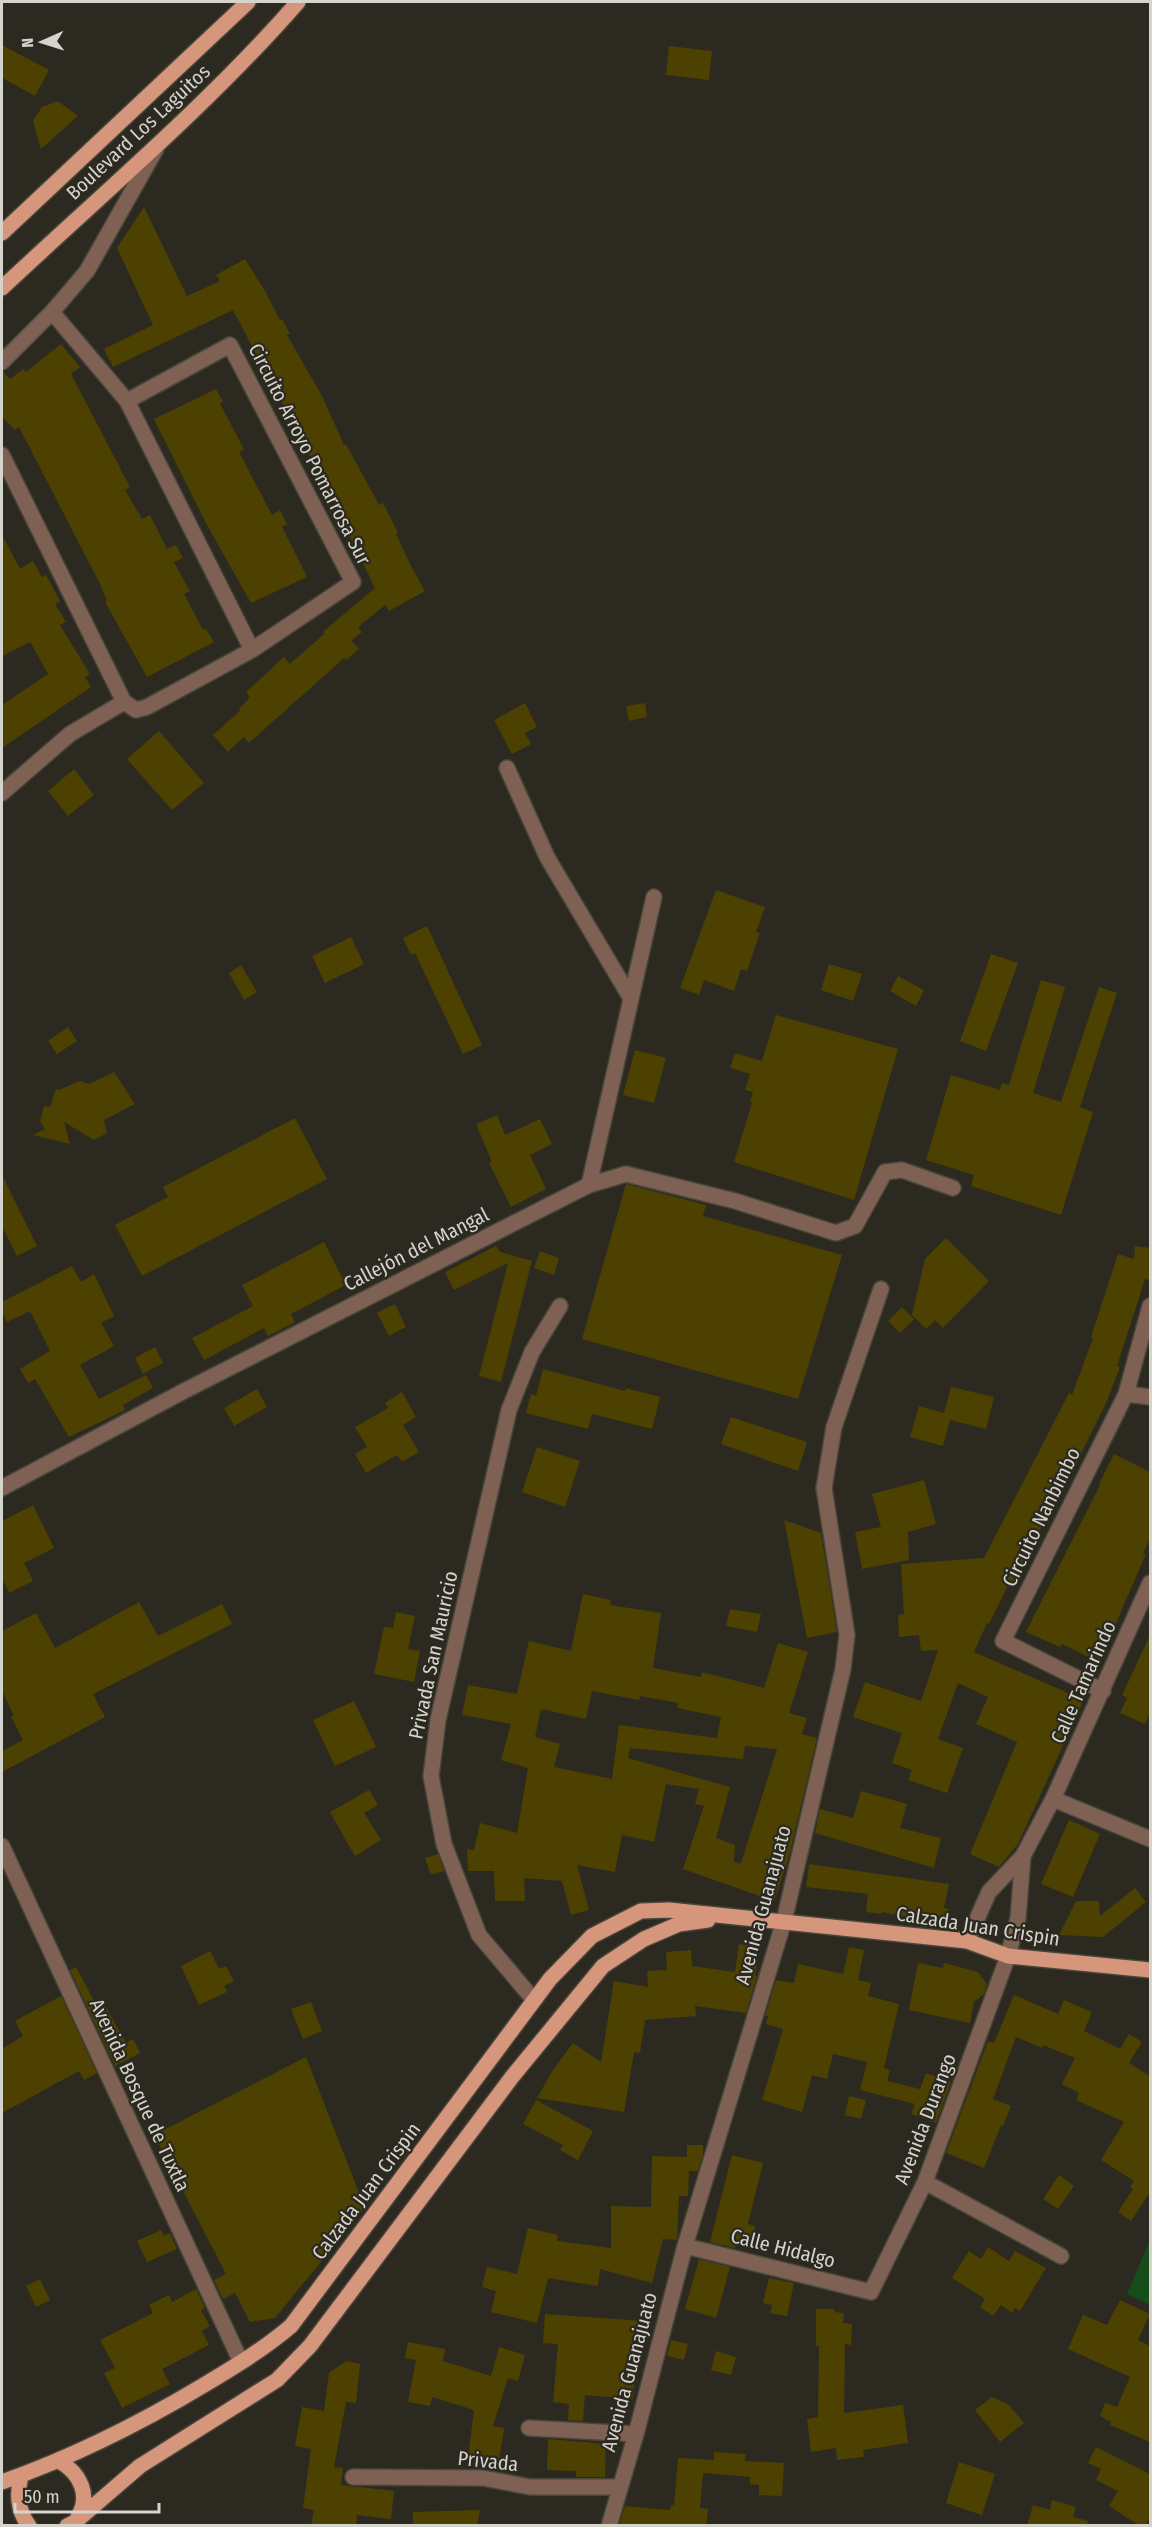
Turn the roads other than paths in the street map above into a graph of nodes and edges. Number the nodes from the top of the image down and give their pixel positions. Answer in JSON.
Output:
{"nodes":[{"id":1,"x":248,"y":2,"type":"edge"},
{"id":2,"x":298,"y":2,"type":"edge"},
{"id":3,"x":160,"y":141,"type":"junction"},
{"id":4,"x":2,"y":233,"type":"edge"},
{"id":5,"x":2,"y":288,"type":"edge"},
{"id":6,"x":52,"y":312,"type":"junction"},
{"id":7,"x":2,"y":362,"type":"edge"},
{"id":8,"x":127,"y":401,"type":"junction"},
{"id":9,"x":2,"y":455,"type":"edge"},
{"id":10,"x":252,"y":650,"type":"junction"},
{"id":11,"x":124,"y":702,"type":"junction"},
{"id":12,"x":507,"y":768,"type":"dead end"},
{"id":13,"x":2,"y":793,"type":"edge"},
{"id":14,"x":654,"y":897,"type":"dead end"},
{"id":15,"x":630,"y":997,"type":"junction"},
{"id":16,"x":589,"y":1185,"type":"junction"},
{"id":17,"x":953,"y":1188,"type":"dead end"},
{"id":18,"x":881,"y":1289,"type":"dead end"},
{"id":19,"x":560,"y":1306,"type":"dead end"},
{"id":20,"x":1150,"y":1306,"type":"edge"},
{"id":21,"x":1126,"y":1394,"type":"junction"},
{"id":22,"x":1150,"y":1398,"type":"edge"},
{"id":23,"x":2,"y":1488,"type":"edge"},
{"id":24,"x":1150,"y":1583,"type":"edge"},
{"id":25,"x":1103,"y":1690,"type":"junction"},
{"id":26,"x":1053,"y":1799,"type":"junction"},
{"id":27,"x":1150,"y":1839,"type":"edge"},
{"id":28,"x":2,"y":1846,"type":"edge"},
{"id":29,"x":1023,"y":1856,"type":"junction"},
{"id":30,"x":728,"y":1917,"type":"junction"},
{"id":31,"x":784,"y":1921,"type":"junction"},
{"id":32,"x":967,"y":1941,"type":"junction"},
{"id":33,"x":1008,"y":1956,"type":"junction"},
{"id":34,"x":1150,"y":1970,"type":"edge"},
{"id":35,"x":534,"y":2000,"type":"junction"},
{"id":36,"x":925,"y":2182,"type":"junction"},
{"id":37,"x":685,"y":2246,"type":"junction"},
{"id":38,"x":1061,"y":2256,"type":"dead end"},
{"id":39,"x":871,"y":2292,"type":"joint"},
{"id":40,"x":241,"y":2362,"type":"junction"},
{"id":41,"x":529,"y":2427,"type":"dead end"},
{"id":42,"x":636,"y":2434,"type":"junction"},
{"id":43,"x":59,"y":2461,"type":"junction"},
{"id":44,"x":21,"y":2475,"type":"junction"},
{"id":45,"x":353,"y":2476,"type":"dead end"},
{"id":46,"x":2,"y":2482,"type":"edge"},
{"id":47,"x":619,"y":2487,"type":"junction"},
{"id":48,"x":71,"y":2524,"type":"edge"},
{"id":49,"x":29,"y":2526,"type":"edge"},
{"id":50,"x":609,"y":2526,"type":"edge"}],
"edges":[{"from":1,"to":4,"type":"main road","name":"Boulevard Los Laguitos"},
{"from":2,"to":3,"type":"main road","name":"Boulevard Los Laguitos"},
{"from":3,"to":5,"type":"main road","name":"Boulevard Los Laguitos"},
{"from":3,"to":6,"type":"street"},
{"from":6,"to":7,"type":"street"},
{"from":6,"to":8,"type":"street"},
{"from":8,"to":10,"type":"street"},
{"from":8,"to":10,"type":"street","name":"Circuito Arroyo Pomarrosa Sur"},
{"from":9,"to":11,"type":"street"},
{"from":10,"to":11,"type":"street"},
{"from":11,"to":13,"type":"street"},
{"from":12,"to":15,"type":"street"},
{"from":14,"to":15,"type":"street"},
{"from":15,"to":16,"type":"street"},
{"from":16,"to":17,"type":"street","name":"Callejón del Mangal"},
{"from":16,"to":23,"type":"street","name":"Callejón del Mangal"},
{"from":18,"to":31,"type":"street","name":"Avenida Guanajuato"},
{"from":19,"to":35,"type":"street","name":"Privada San Mauricio"},
{"from":20,"to":21,"type":"street","name":"Circuito Nanbimbo"},
{"from":21,"to":22,"type":"street"},
{"from":21,"to":25,"type":"street","name":"Circuito Nanbimbo"},
{"from":24,"to":25,"type":"street","name":"Calle Tamarindo"},
{"from":25,"to":26,"type":"street","name":"Calle Tamarindo"},
{"from":26,"to":27,"type":"street"},
{"from":26,"to":29,"type":"street"},
{"from":28,"to":40,"type":"street","name":"Avenida Bosque de Tuxtla"},
{"from":29,"to":32,"type":"street"},
{"from":29,"to":33,"type":"street"},
{"from":30,"to":31,"type":"main road","name":"Calzada Juan Crispin"},
{"from":30,"to":35,"type":"main road","name":"Calzada Juan Crispin"},
{"from":30,"to":48,"type":"main road","name":"Calzada Juan Crispin"},
{"from":31,"to":32,"type":"main road","name":"Calzada Juan Crispin"},
{"from":31,"to":37,"type":"street","name":"Avenida Guanajuato"},
{"from":32,"to":33,"type":"main road","name":"Calzada Juan Crispin"},
{"from":33,"to":34,"type":"main road","name":"Calzada Juan Crispin"},
{"from":33,"to":36,"type":"street","name":"Avenida Durango"},
{"from":35,"to":40,"type":"main road","name":"Calzada Juan Crispin"},
{"from":36,"to":38,"type":"street"},
{"from":36,"to":39,"type":"street","name":"Avenida Durango"},
{"from":37,"to":39,"type":"street","name":"Calle Hidalgo"},
{"from":37,"to":42,"type":"street","name":"Avenida Guanajuato"},
{"from":40,"to":43,"type":"main road","name":"Calzada Juan Crispin"},
{"from":41,"to":42,"type":"street"},
{"from":42,"to":47,"type":"street","name":"Avenida Guanajuato"},
{"from":43,"to":44,"type":"main road","name":"Calzada Juan Crispin"},
{"from":43,"to":48,"type":"main road"},
{"from":44,"to":46,"type":"main road","name":"Calzada Juan Crispin"},
{"from":44,"to":49,"type":"main road"},
{"from":45,"to":47,"type":"street","name":"Privada"},
{"from":47,"to":50,"type":"street","name":"Avenida Guanajuato"}]}
